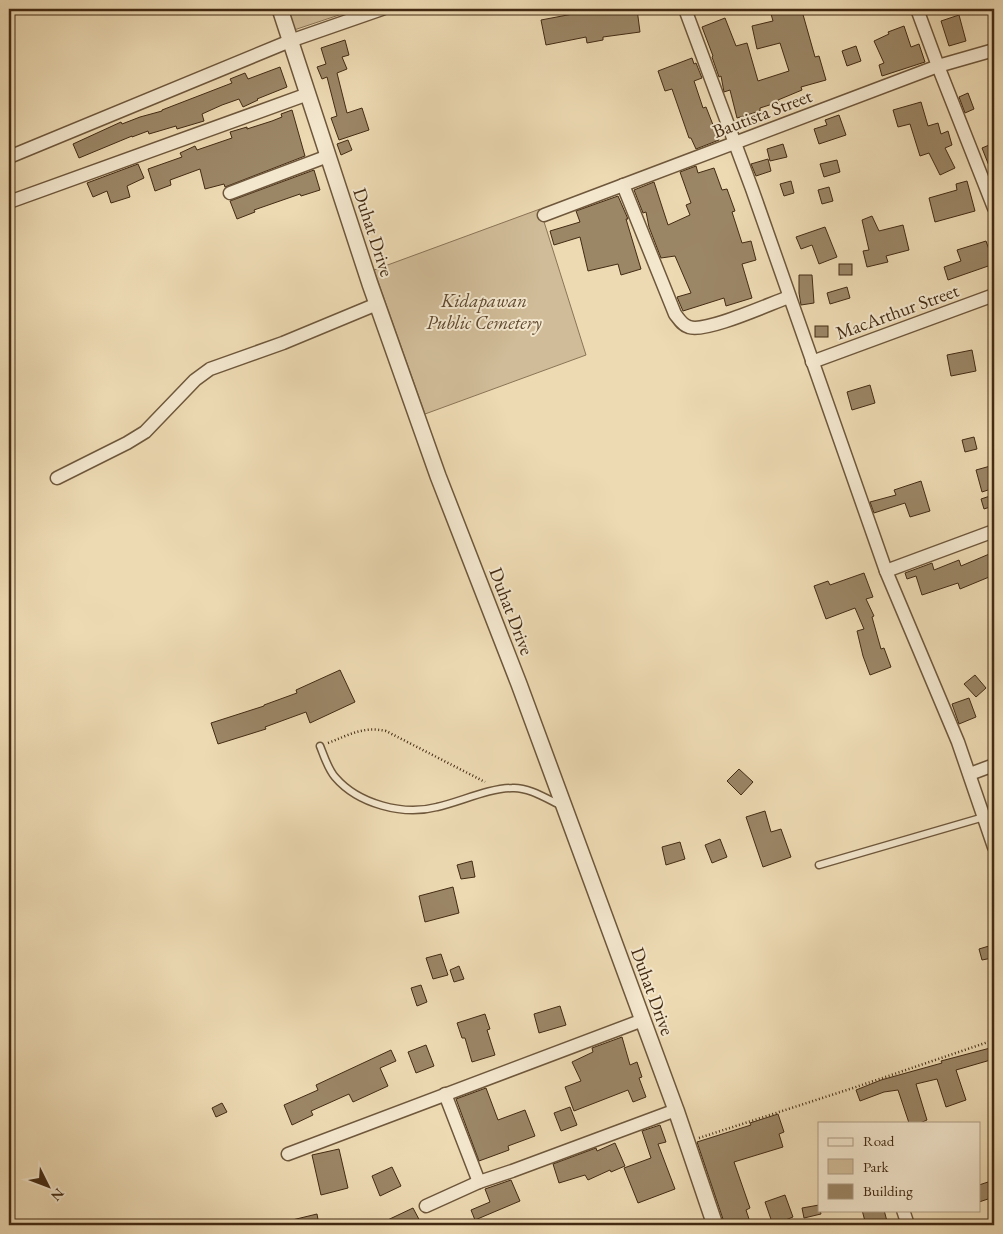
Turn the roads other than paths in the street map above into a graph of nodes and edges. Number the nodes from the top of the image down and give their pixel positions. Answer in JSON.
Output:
{"nodes":[{"id":1,"x":280,"y":9,"type":"edge"},
{"id":2,"x":382,"y":9,"type":"edge"},
{"id":3,"x":685,"y":9,"type":"edge"},
{"id":4,"x":917,"y":9,"type":"edge"},
{"id":5,"x":290,"y":41,"type":"junction"},
{"id":6,"x":994,"y":50,"type":"edge"},
{"id":7,"x":938,"y":66,"type":"junction"},
{"id":8,"x":308,"y":94,"type":"junction"},
{"id":9,"x":735,"y":144,"type":"junction"},
{"id":10,"x":328,"y":156,"type":"junction"},
{"id":11,"x":9,"y":157,"type":"edge"},
{"id":12,"x":624,"y":185,"type":"junction"},
{"id":13,"x":230,"y":193,"type":"dead end"},
{"id":14,"x":9,"y":202,"type":"edge"},
{"id":15,"x":994,"y":208,"type":"edge"},
{"id":16,"x":544,"y":215,"type":"dead end"},
{"id":17,"x":994,"y":294,"type":"edge"},
{"id":18,"x":789,"y":297,"type":"junction"},
{"id":19,"x":377,"y":304,"type":"junction"},
{"id":20,"x":812,"y":362,"type":"junction"},
{"id":21,"x":57,"y":478,"type":"dead end"},
{"id":22,"x":994,"y":531,"type":"edge"},
{"id":23,"x":886,"y":572,"type":"junction"},
{"id":24,"x":320,"y":746,"type":"road end"},
{"id":25,"x":994,"y":765,"type":"edge"},
{"id":26,"x":970,"y":774,"type":"junction"},
{"id":27,"x":565,"y":808,"type":"junction"},
{"id":28,"x":984,"y":817,"type":"junction"},
{"id":29,"x":994,"y":847,"type":"edge"},
{"id":30,"x":819,"y":865,"type":"dead end"},
{"id":31,"x":643,"y":1020,"type":"junction"},
{"id":32,"x":445,"y":1094,"type":"junction"},
{"id":33,"x":676,"y":1110,"type":"junction"},
{"id":34,"x":288,"y":1154,"type":"dead end"},
{"id":35,"x":479,"y":1182,"type":"junction"},
{"id":36,"x":426,"y":1206,"type":"dead end"},
{"id":37,"x":904,"y":1212,"type":"edge"},
{"id":38,"x":715,"y":1225,"type":"edge"},
{"id":39,"x":908,"y":1225,"type":"edge"}],
"edges":[{"from":1,"to":5,"type":"street","name":"Duhat Drive"},
{"from":2,"to":5,"type":"street"},
{"from":3,"to":9,"type":"street"},
{"from":4,"to":7,"type":"street"},
{"from":5,"to":8,"type":"street","name":"Duhat Drive"},
{"from":5,"to":11,"type":"street"},
{"from":6,"to":7,"type":"street","name":"Bautista Street"},
{"from":7,"to":9,"type":"street","name":"Bautista Street"},
{"from":7,"to":15,"type":"street"},
{"from":8,"to":10,"type":"street","name":"Duhat Drive"},
{"from":8,"to":14,"type":"street"},
{"from":9,"to":12,"type":"street","name":"Bautista Street"},
{"from":9,"to":18,"type":"street"},
{"from":10,"to":13,"type":"street"},
{"from":10,"to":19,"type":"street","name":"Duhat Drive"},
{"from":12,"to":16,"type":"street","name":"Bautista Street"},
{"from":12,"to":18,"type":"street"},
{"from":17,"to":20,"type":"street","name":"MacArthur Street"},
{"from":18,"to":20,"type":"street"},
{"from":19,"to":21,"type":"street"},
{"from":19,"to":27,"type":"street","name":"Duhat Drive"},
{"from":20,"to":23,"type":"street"},
{"from":22,"to":23,"type":"street"},
{"from":23,"to":26,"type":"street"},
{"from":24,"to":27,"type":"lane"},
{"from":25,"to":26,"type":"street"},
{"from":26,"to":28,"type":"street"},
{"from":27,"to":31,"type":"street","name":"Duhat Drive"},
{"from":28,"to":29,"type":"street"},
{"from":28,"to":30,"type":"lane"},
{"from":31,"to":32,"type":"street"},
{"from":31,"to":33,"type":"street","name":"Duhat Drive"},
{"from":32,"to":34,"type":"street"},
{"from":32,"to":35,"type":"street"},
{"from":33,"to":35,"type":"street"},
{"from":33,"to":38,"type":"street","name":"Duhat Drive"},
{"from":35,"to":36,"type":"street"},
{"from":37,"to":39,"type":"street"}]}
